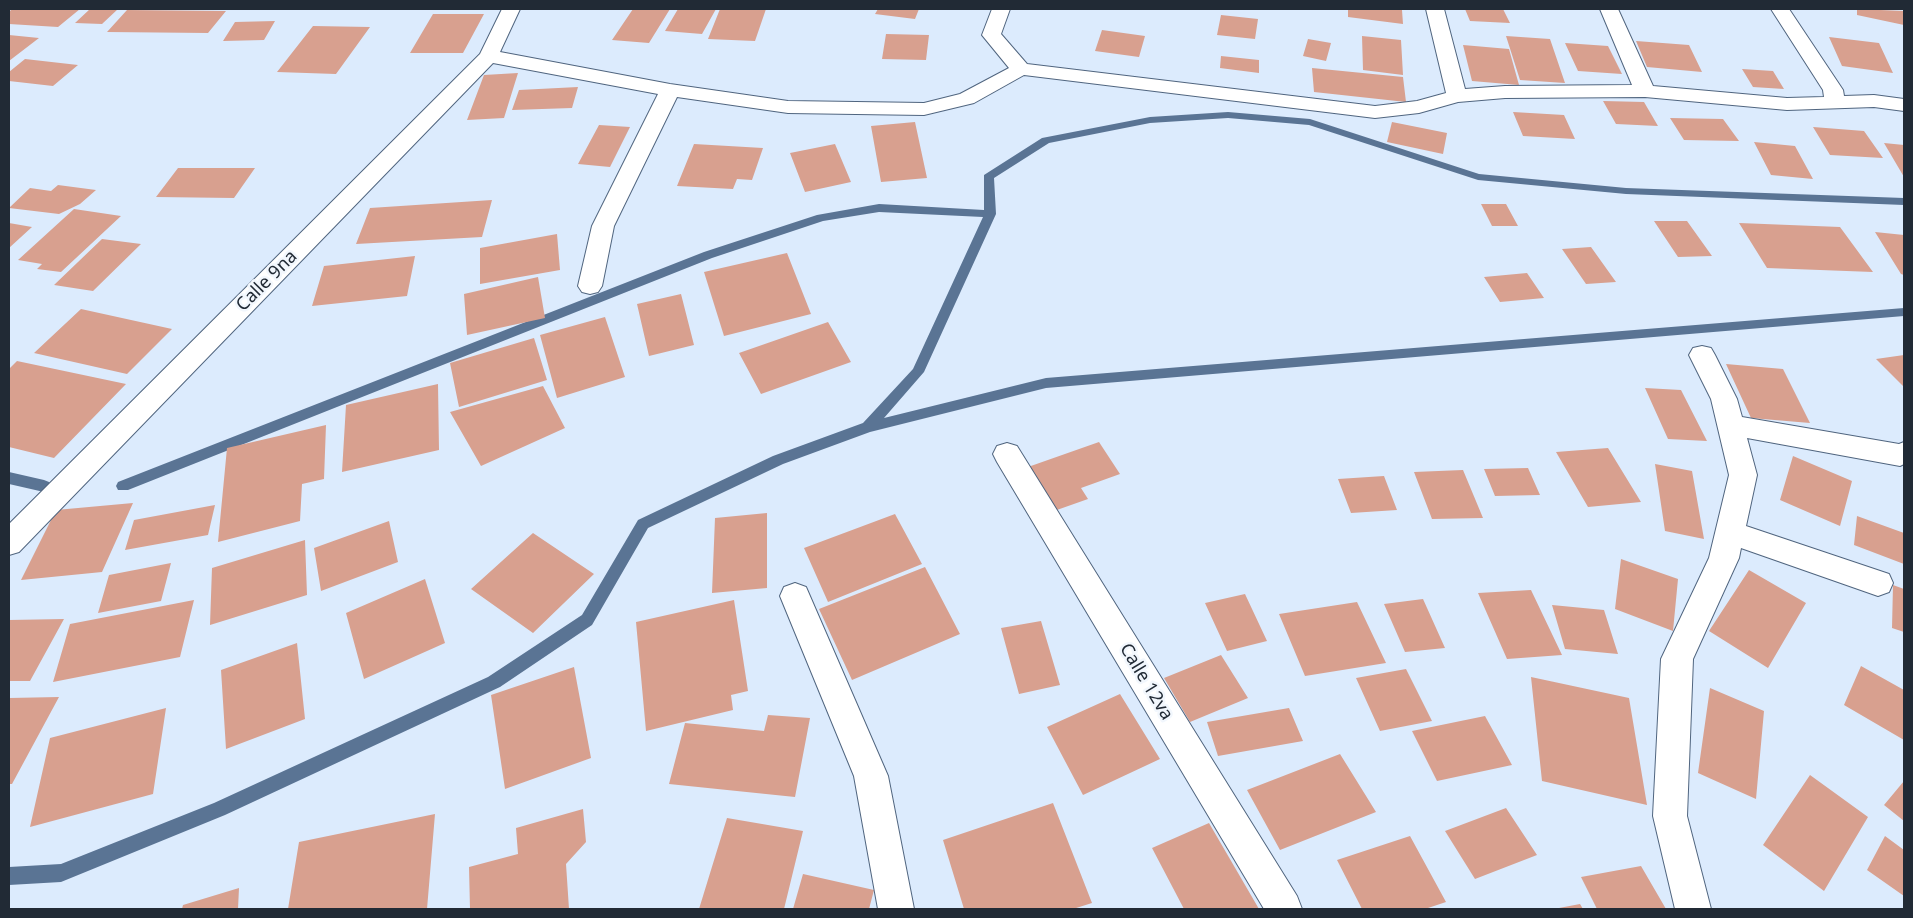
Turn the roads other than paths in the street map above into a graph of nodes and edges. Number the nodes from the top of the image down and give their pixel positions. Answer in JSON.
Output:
{"nodes":[{"id":1,"x":511,"y":9,"type":"edge"},
{"id":2,"x":1002,"y":9,"type":"edge"},
{"id":3,"x":1435,"y":9,"type":"edge"},
{"id":4,"x":1609,"y":9,"type":"edge"},
{"id":5,"x":1780,"y":9,"type":"edge"},
{"id":6,"x":489,"y":56,"type":"junction"},
{"id":7,"x":1021,"y":69,"type":"junction"},
{"id":8,"x":670,"y":90,"type":"junction"},
{"id":9,"x":1645,"y":91,"type":"junction"},
{"id":10,"x":1457,"y":96,"type":"junction"},
{"id":11,"x":1835,"y":101,"type":"junction"},
{"id":12,"x":1904,"y":105,"type":"edge"},
{"id":13,"x":590,"y":286,"type":"dead end"},
{"id":14,"x":1702,"y":355,"type":"dead end"},
{"id":15,"x":1730,"y":424,"type":"junction"},
{"id":16,"x":1904,"y":453,"type":"edge"},
{"id":17,"x":1007,"y":454,"type":"dead end"},
{"id":18,"x":1729,"y":532,"type":"junction"},
{"id":19,"x":9,"y":543,"type":"edge"},
{"id":20,"x":1878,"y":583,"type":"dead end"},
{"id":21,"x":795,"y":596,"type":"dead end"},
{"id":22,"x":896,"y":909,"type":"edge"},
{"id":23,"x":1284,"y":909,"type":"edge"},
{"id":24,"x":1693,"y":909,"type":"edge"}],
"edges":[{"from":1,"to":6,"type":"street","name":"Calle 9na"},
{"from":2,"to":7,"type":"street"},
{"from":3,"to":10,"type":"street"},
{"from":4,"to":9,"type":"street"},
{"from":5,"to":11,"type":"street"},
{"from":6,"to":8,"type":"street"},
{"from":6,"to":19,"type":"street","name":"Calle 9na"},
{"from":7,"to":8,"type":"street"},
{"from":7,"to":10,"type":"street"},
{"from":8,"to":13,"type":"street"},
{"from":9,"to":10,"type":"street"},
{"from":9,"to":11,"type":"street"},
{"from":11,"to":12,"type":"street"},
{"from":14,"to":15,"type":"street"},
{"from":15,"to":16,"type":"street"},
{"from":15,"to":18,"type":"street"},
{"from":17,"to":23,"type":"street","name":"Calle 12va"},
{"from":18,"to":20,"type":"street"},
{"from":18,"to":24,"type":"street"},
{"from":21,"to":22,"type":"street"}]}
